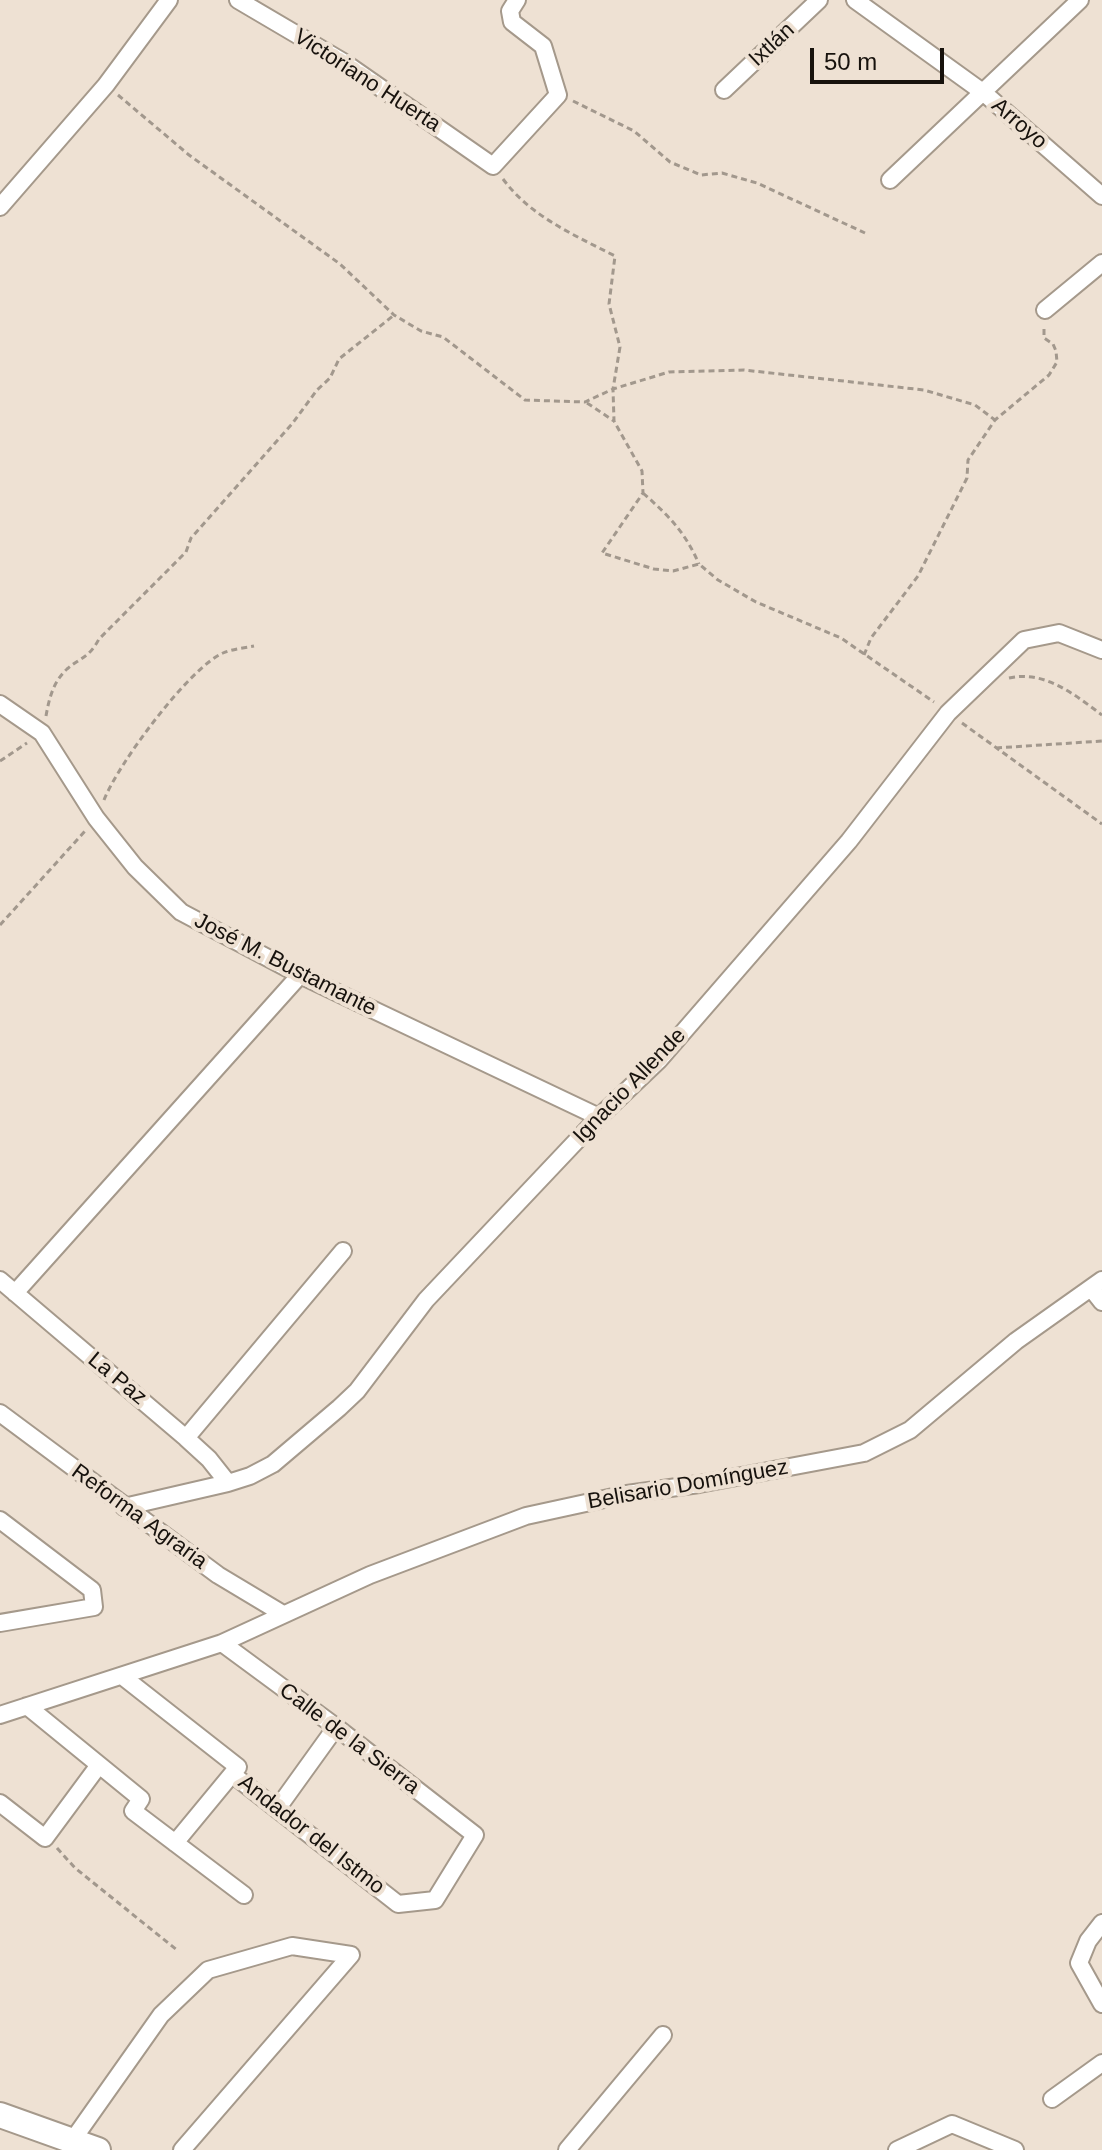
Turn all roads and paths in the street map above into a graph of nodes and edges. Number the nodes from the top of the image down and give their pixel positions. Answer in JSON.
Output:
{"nodes":[{"id":1,"x":169,"y":0,"type":"edge"},
{"id":2,"x":238,"y":0,"type":"edge"},
{"id":3,"x":517,"y":0,"type":"edge"},
{"id":4,"x":819,"y":0,"type":"edge"},
{"id":5,"x":855,"y":0,"type":"edge"},
{"id":6,"x":1080,"y":0,"type":"edge"},
{"id":7,"x":106,"y":85,"type":"junction"},
{"id":8,"x":724,"y":90,"type":"dead end"},
{"id":9,"x":984,"y":93,"type":"junction"},
{"id":10,"x":558,"y":95,"type":"junction"},
{"id":11,"x":493,"y":166,"type":"junction"},
{"id":12,"x":890,"y":180,"type":"dead end"},
{"id":13,"x":1102,"y":196,"type":"edge"},
{"id":14,"x":0,"y":207,"type":"edge"},
{"id":15,"x":865,"y":233,"type":"dead end"},
{"id":16,"x":1102,"y":263,"type":"edge"},
{"id":17,"x":1045,"y":310,"type":"joint"},
{"id":18,"x":394,"y":315,"type":"junction"},
{"id":19,"x":613,"y":389,"type":"junction"},
{"id":20,"x":585,"y":402,"type":"junction"},
{"id":21,"x":995,"y":420,"type":"junction"},
{"id":22,"x":614,"y":421,"type":"junction"},
{"id":23,"x":643,"y":493,"type":"junction"},
{"id":24,"x":699,"y":564,"type":"junction"},
{"id":25,"x":254,"y":646,"type":"dead end"},
{"id":26,"x":1102,"y":650,"type":"edge"},
{"id":27,"x":864,"y":655,"type":"junction"},
{"id":28,"x":977,"y":685,"type":"junction"},
{"id":29,"x":0,"y":704,"type":"edge"},
{"id":30,"x":948,"y":713,"type":"junction"},
{"id":31,"x":1102,"y":715,"type":"edge"},
{"id":32,"x":42,"y":733,"type":"junction"},
{"id":33,"x":1102,"y":741,"type":"edge"},
{"id":34,"x":996,"y":748,"type":"junction"},
{"id":35,"x":0,"y":761,"type":"edge"},
{"id":36,"x":96,"y":818,"type":"junction"},
{"id":37,"x":1102,"y":824,"type":"edge"},
{"id":38,"x":0,"y":925,"type":"edge"},
{"id":39,"x":300,"y":975,"type":"junction"},
{"id":40,"x":599,"y":1117,"type":"junction"},
{"id":41,"x":343,"y":1251,"type":"dead end"},
{"id":42,"x":0,"y":1280,"type":"edge"},
{"id":43,"x":1096,"y":1284,"type":"edge"},
{"id":44,"x":15,"y":1293,"type":"junction"},
{"id":45,"x":1102,"y":1302,"type":"edge"},
{"id":46,"x":0,"y":1413,"type":"edge"},
{"id":47,"x":186,"y":1438,"type":"junction"},
{"id":48,"x":228,"y":1483,"type":"junction"},
{"id":49,"x":124,"y":1507,"type":"junction"},
{"id":50,"x":0,"y":1520,"type":"edge"},
{"id":51,"x":283,"y":1614,"type":"junction"},
{"id":52,"x":0,"y":1623,"type":"edge"},
{"id":53,"x":222,"y":1643,"type":"junction"},
{"id":54,"x":122,"y":1676,"type":"junction"},
{"id":55,"x":27,"y":1706,"type":"junction"},
{"id":56,"x":0,"y":1715,"type":"edge"},
{"id":57,"x":336,"y":1727,"type":"junction"},
{"id":58,"x":99,"y":1765,"type":"junction"},
{"id":59,"x":232,"y":1774,"type":"junction"},
{"id":60,"x":0,"y":1803,"type":"edge"},
{"id":61,"x":277,"y":1809,"type":"junction"},
{"id":62,"x":45,"y":1838,"type":"junction"},
{"id":63,"x":175,"y":1843,"type":"junction"},
{"id":64,"x":244,"y":1895,"type":"dead end"},
{"id":65,"x":398,"y":1904,"type":"joint"},
{"id":66,"x":1102,"y":1923,"type":"edge"},
{"id":67,"x":177,"y":1950,"type":"dead end"},
{"id":68,"x":1102,"y":2004,"type":"edge"},
{"id":69,"x":663,"y":2035,"type":"dead end"},
{"id":70,"x":1102,"y":2063,"type":"edge"},
{"id":71,"x":1052,"y":2099,"type":"dead end"},
{"id":72,"x":0,"y":2115,"type":"edge"},
{"id":73,"x":72,"y":2141,"type":"junction"},
{"id":74,"x":98,"y":2150,"type":"edge"},
{"id":75,"x":182,"y":2150,"type":"edge"},
{"id":76,"x":567,"y":2150,"type":"edge"},
{"id":77,"x":897,"y":2150,"type":"edge"},
{"id":78,"x":1015,"y":2150,"type":"edge"}],
"edges":[{"from":1,"to":7,"type":"street"},
{"from":2,"to":11,"type":"street","name":"Victoriano Huerta"},
{"from":3,"to":10,"type":"street"},
{"from":4,"to":8,"type":"street","name":"Ixtlán"},
{"from":5,"to":9,"type":"street","name":"Arroyo"},
{"from":6,"to":9,"type":"street"},
{"from":7,"to":14,"type":"street"},
{"from":7,"to":18,"type":"path"},
{"from":9,"to":12,"type":"street"},
{"from":9,"to":13,"type":"street","name":"Arroyo"},
{"from":10,"to":11,"type":"street"},
{"from":10,"to":15,"type":"path"},
{"from":11,"to":19,"type":"path"},
{"from":16,"to":17,"type":"street"},
{"from":17,"to":21,"type":"path"},
{"from":18,"to":20,"type":"path"},
{"from":18,"to":32,"type":"path"},
{"from":19,"to":20,"type":"path"},
{"from":19,"to":21,"type":"path"},
{"from":19,"to":22,"type":"path"},
{"from":20,"to":22,"type":"path"},
{"from":21,"to":27,"type":"path"},
{"from":22,"to":23,"type":"path"},
{"from":23,"to":24,"type":"path"},
{"from":23,"to":24,"type":"path"},
{"from":24,"to":27,"type":"path"},
{"from":25,"to":36,"type":"path"},
{"from":26,"to":28,"type":"street","name":"Ignacio Allende"},
{"from":27,"to":30,"type":"path"},
{"from":28,"to":30,"type":"street","name":"Ignacio Allende"},
{"from":28,"to":31,"type":"path"},
{"from":29,"to":32,"type":"street","name":"José M. Bustamante"},
{"from":30,"to":34,"type":"path"},
{"from":30,"to":40,"type":"street","name":"Ignacio Allende"},
{"from":32,"to":35,"type":"path"},
{"from":32,"to":36,"type":"street","name":"José M. Bustamante"},
{"from":33,"to":34,"type":"path"},
{"from":34,"to":37,"type":"path"},
{"from":36,"to":38,"type":"path"},
{"from":36,"to":39,"type":"street","name":"José M. Bustamante"},
{"from":39,"to":40,"type":"street","name":"José M. Bustamante"},
{"from":39,"to":44,"type":"street"},
{"from":40,"to":48,"type":"street","name":"Ignacio Allende"},
{"from":41,"to":47,"type":"street"},
{"from":42,"to":44,"type":"street","name":"La Paz"},
{"from":43,"to":45,"type":"street"},
{"from":43,"to":51,"type":"street","name":"Belisario Domínguez"},
{"from":44,"to":47,"type":"street","name":"La Paz"},
{"from":46,"to":49,"type":"street","name":"Reforma Agraria"},
{"from":47,"to":48,"type":"street","name":"La Paz"},
{"from":48,"to":49,"type":"street","name":"Ignacio Allende"},
{"from":49,"to":51,"type":"street","name":"Reforma Agraria"},
{"from":50,"to":52,"type":"street"},
{"from":51,"to":53,"type":"street","name":"Belisario Domínguez"},
{"from":53,"to":54,"type":"street","name":"Belisario Domínguez"},
{"from":53,"to":57,"type":"street","name":"Calle de la Sierra"},
{"from":54,"to":55,"type":"street","name":"Belisario Domínguez"},
{"from":54,"to":59,"type":"street","name":"Andador del Istmo"},
{"from":55,"to":56,"type":"street","name":"Belisario Domínguez"},
{"from":55,"to":58,"type":"street"},
{"from":57,"to":61,"type":"street"},
{"from":57,"to":65,"type":"street","name":"Calle de la Sierra"},
{"from":58,"to":62,"type":"street"},
{"from":58,"to":63,"type":"street"},
{"from":59,"to":61,"type":"street","name":"Andador del Istmo"},
{"from":59,"to":63,"type":"street"},
{"from":60,"to":62,"type":"street"},
{"from":61,"to":65,"type":"street","name":"Andador del Istmo"},
{"from":62,"to":67,"type":"path"},
{"from":63,"to":64,"type":"street"},
{"from":66,"to":68,"type":"street"},
{"from":69,"to":76,"type":"street"},
{"from":70,"to":71,"type":"street"},
{"from":72,"to":73,"type":"main road"},
{"from":73,"to":74,"type":"main road"},
{"from":73,"to":75,"type":"street"},
{"from":77,"to":78,"type":"street"}]}
